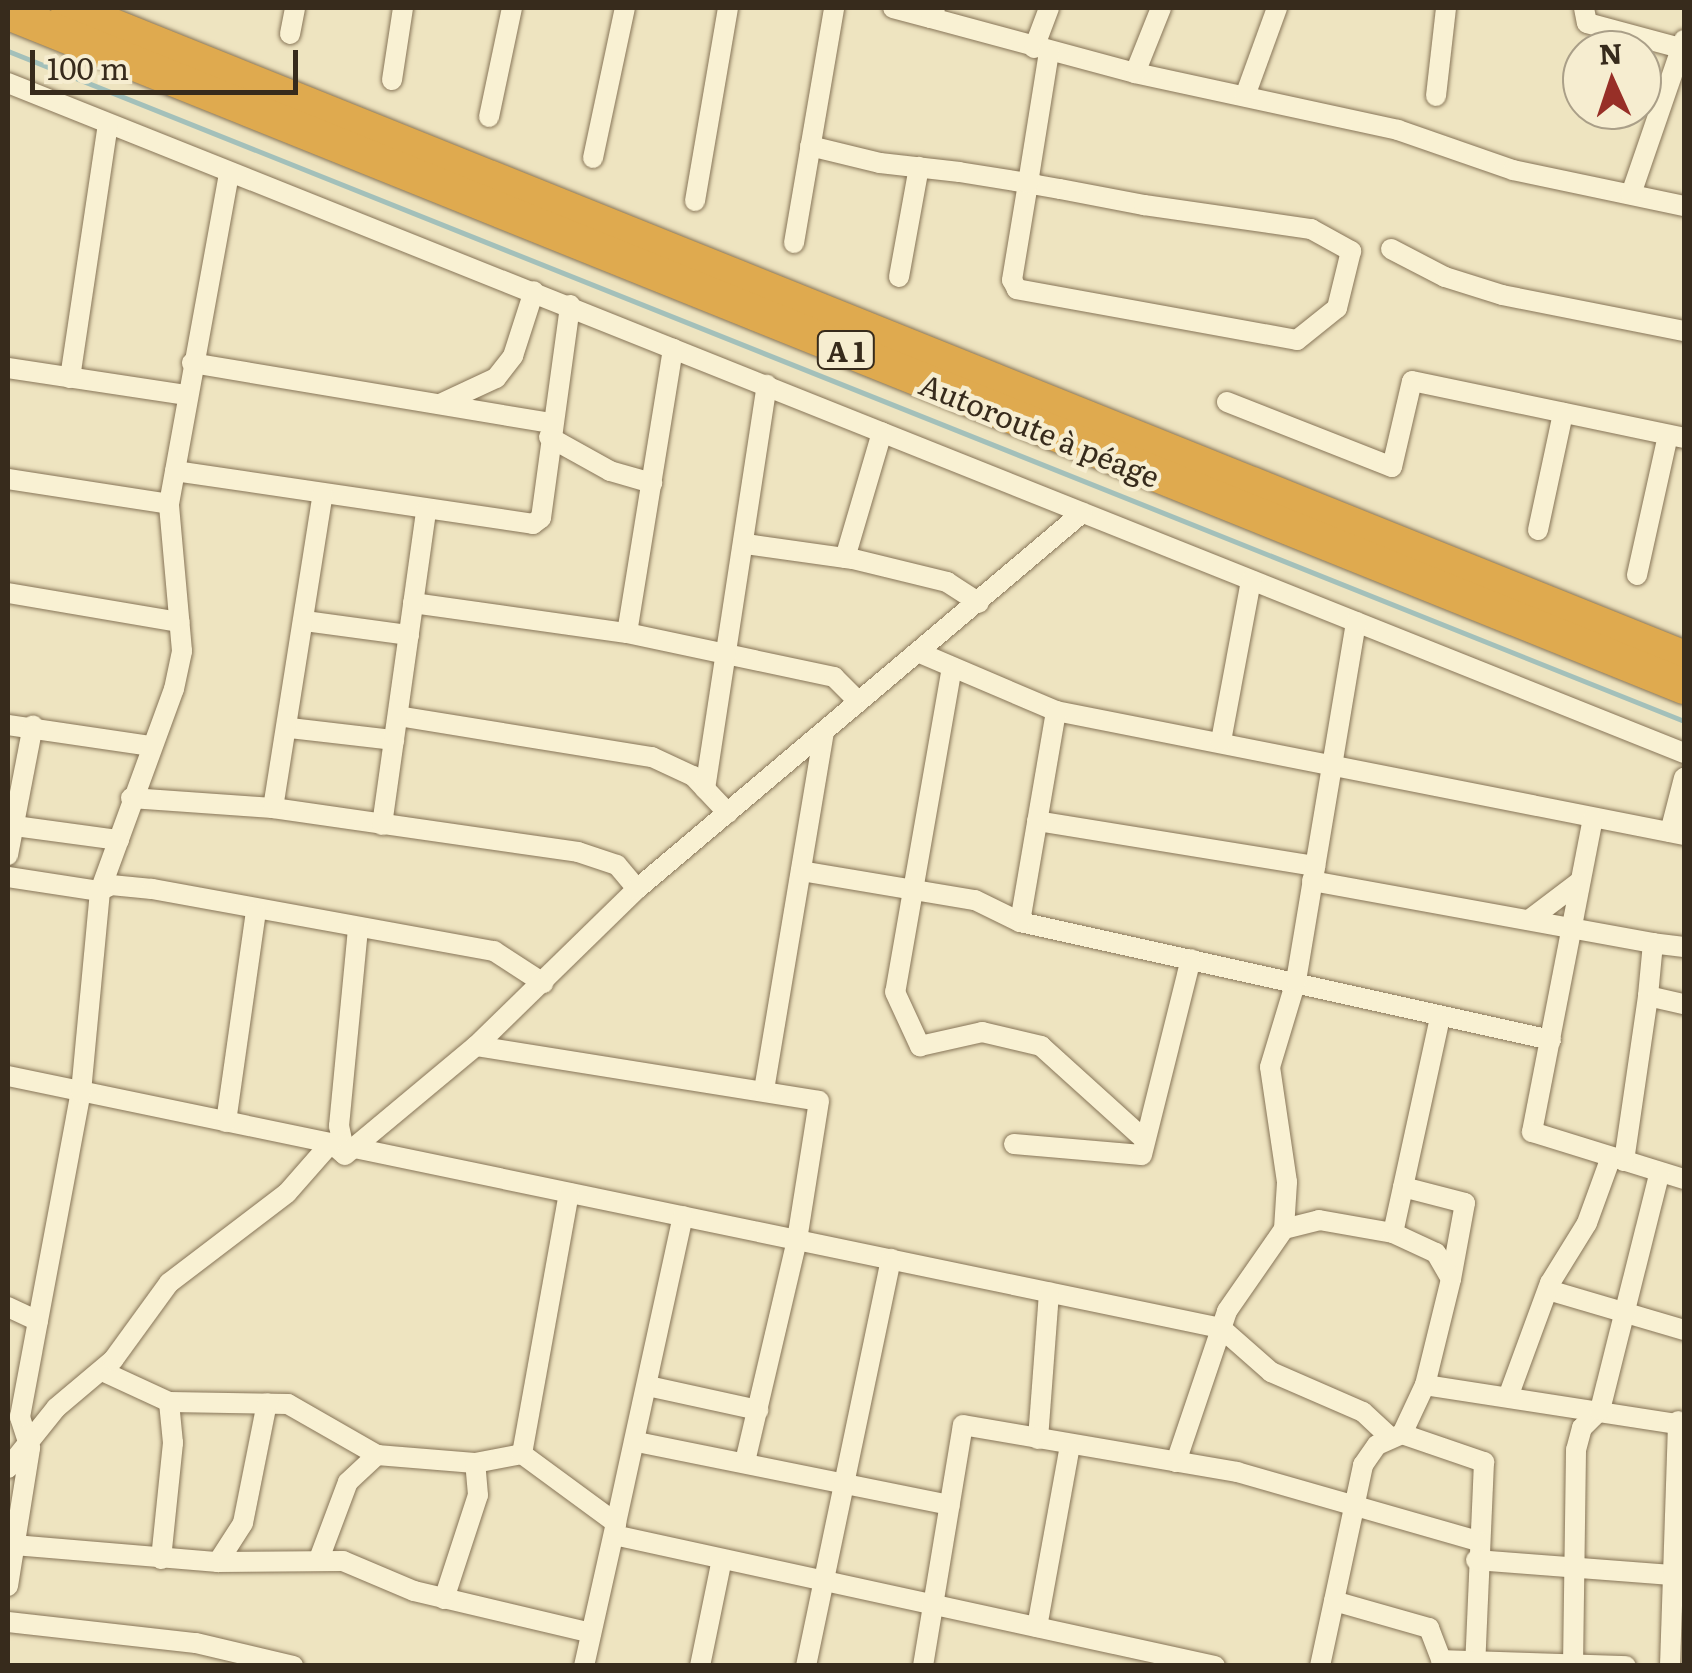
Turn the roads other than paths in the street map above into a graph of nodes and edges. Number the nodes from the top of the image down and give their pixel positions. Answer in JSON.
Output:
{"nodes":[{"id":1,"x":68,"y":8,"type":"edge"},
{"id":2,"x":296,"y":8,"type":"edge"},
{"id":3,"x":403,"y":8,"type":"edge"},
{"id":4,"x":512,"y":8,"type":"edge"},
{"id":5,"x":625,"y":8,"type":"edge"},
{"id":6,"x":728,"y":8,"type":"edge"},
{"id":7,"x":834,"y":8,"type":"edge"},
{"id":8,"x":892,"y":8,"type":"edge"},
{"id":9,"x":1049,"y":8,"type":"edge"},
{"id":10,"x":1161,"y":8,"type":"edge"},
{"id":11,"x":1277,"y":8,"type":"edge"},
{"id":12,"x":1446,"y":8,"type":"edge"},
{"id":13,"x":1584,"y":8,"type":"edge"},
{"id":14,"x":8,"y":12,"type":"edge"},
{"id":15,"x":933,"y":13,"type":"edge"},
{"id":16,"x":290,"y":34,"type":"dead end"},
{"id":17,"x":1683,"y":46,"type":"edge"},
{"id":18,"x":1042,"y":50,"type":"junction"},
{"id":19,"x":1136,"y":73,"type":"junction"},
{"id":20,"x":392,"y":80,"type":"dead end"},
{"id":21,"x":8,"y":83,"type":"edge"},
{"id":22,"x":1245,"y":96,"type":"junction"},
{"id":23,"x":1436,"y":96,"type":"dead end"},
{"id":24,"x":489,"y":117,"type":"dead end"},
{"id":25,"x":108,"y":125,"type":"junction"},
{"id":26,"x":810,"y":146,"type":"junction"},
{"id":27,"x":593,"y":158,"type":"dead end"},
{"id":28,"x":919,"y":167,"type":"junction"},
{"id":29,"x":229,"y":174,"type":"junction"},
{"id":30,"x":1028,"y":184,"type":"junction"},
{"id":31,"x":1631,"y":194,"type":"junction"},
{"id":32,"x":695,"y":202,"type":"dead end"},
{"id":33,"x":1684,"y":206,"type":"edge"},
{"id":34,"x":794,"y":243,"type":"dead end"},
{"id":35,"x":1391,"y":250,"type":"dead end"},
{"id":36,"x":899,"y":277,"type":"dead end"},
{"id":37,"x":534,"y":291,"type":"junction"},
{"id":38,"x":570,"y":305,"type":"junction"},
{"id":39,"x":1684,"y":332,"type":"edge"},
{"id":40,"x":673,"y":348,"type":"junction"},
{"id":41,"x":192,"y":364,"type":"junction"},
{"id":42,"x":8,"y":368,"type":"edge"},
{"id":43,"x":70,"y":378,"type":"junction"},
{"id":44,"x":767,"y":386,"type":"junction"},
{"id":45,"x":187,"y":395,"type":"junction"},
{"id":46,"x":1227,"y":402,"type":"dead end"},
{"id":47,"x":438,"y":405,"type":"junction"},
{"id":48,"x":1563,"y":413,"type":"junction"},
{"id":49,"x":549,"y":430,"type":"junction"},
{"id":50,"x":882,"y":432,"type":"junction"},
{"id":51,"x":1676,"y":436,"type":"edge"},
{"id":52,"x":175,"y":471,"type":"junction"},
{"id":53,"x":8,"y":478,"type":"edge"},
{"id":54,"x":652,"y":483,"type":"junction"},
{"id":55,"x":323,"y":494,"type":"junction"},
{"id":56,"x":169,"y":504,"type":"junction"},
{"id":57,"x":426,"y":510,"type":"junction"},
{"id":58,"x":1082,"y":514,"type":"junction"},
{"id":59,"x":1538,"y":530,"type":"dead end"},
{"id":60,"x":746,"y":544,"type":"junction"},
{"id":61,"x":845,"y":558,"type":"junction"},
{"id":62,"x":1637,"y":575,"type":"dead end"},
{"id":63,"x":1251,"y":581,"type":"junction"},
{"id":64,"x":8,"y":592,"type":"edge"},
{"id":65,"x":414,"y":603,"type":"junction"},
{"id":66,"x":979,"y":603,"type":"junction"},
{"id":67,"x":305,"y":621,"type":"junction"},
{"id":68,"x":180,"y":622,"type":"junction"},
{"id":69,"x":1356,"y":622,"type":"junction"},
{"id":70,"x":628,"y":633,"type":"junction"},
{"id":71,"x":409,"y":635,"type":"junction"},
{"id":72,"x":920,"y":652,"type":"junction"},
{"id":73,"x":725,"y":658,"type":"junction"},
{"id":74,"x":1684,"y":658,"type":"edge"},
{"id":75,"x":952,"y":667,"type":"junction"},
{"id":76,"x":1684,"y":686,"type":"edge"},
{"id":77,"x":859,"y":702,"type":"junction"},
{"id":78,"x":1056,"y":711,"type":"junction"},
{"id":79,"x":398,"y":716,"type":"junction"},
{"id":80,"x":33,"y":724,"type":"junction"},
{"id":81,"x":8,"y":725,"type":"edge"},
{"id":82,"x":290,"y":728,"type":"junction"},
{"id":83,"x":824,"y":734,"type":"junction"},
{"id":84,"x":394,"y":740,"type":"junction"},
{"id":85,"x":1220,"y":741,"type":"junction"},
{"id":86,"x":151,"y":746,"type":"junction"},
{"id":87,"x":1684,"y":753,"type":"edge"},
{"id":88,"x":1332,"y":761,"type":"junction"},
{"id":89,"x":1684,"y":778,"type":"edge"},
{"id":90,"x":705,"y":789,"type":"junction"},
{"id":91,"x":131,"y":798,"type":"junction"},
{"id":92,"x":272,"y":808,"type":"junction"},
{"id":93,"x":728,"y":812,"type":"junction"},
{"id":94,"x":1593,"y":818,"type":"junction"},
{"id":95,"x":1036,"y":820,"type":"junction"},
{"id":96,"x":382,"y":825,"type":"junction"},
{"id":97,"x":15,"y":826,"type":"junction"},
{"id":98,"x":1677,"y":834,"type":"edge"},
{"id":99,"x":119,"y":840,"type":"junction"},
{"id":100,"x":8,"y":856,"type":"edge"},
{"id":101,"x":801,"y":870,"type":"junction"},
{"id":102,"x":1314,"y":874,"type":"junction"},
{"id":103,"x":8,"y":877,"type":"edge"},
{"id":104,"x":1579,"y":882,"type":"junction"},
{"id":105,"x":637,"y":889,"type":"junction"},
{"id":106,"x":909,"y":890,"type":"junction"},
{"id":107,"x":100,"y":891,"type":"junction"},
{"id":108,"x":256,"y":912,"type":"junction"},
{"id":109,"x":1530,"y":920,"type":"junction"},
{"id":110,"x":1020,"y":922,"type":"junction"},
{"id":111,"x":358,"y":928,"type":"junction"},
{"id":112,"x":1570,"y":928,"type":"junction"},
{"id":113,"x":1654,"y":944,"type":"junction"},
{"id":114,"x":1684,"y":946,"type":"edge"},
{"id":115,"x":1191,"y":958,"type":"junction"},
{"id":116,"x":1296,"y":981,"type":"junction"},
{"id":117,"x":543,"y":983,"type":"junction"},
{"id":118,"x":1648,"y":996,"type":"junction"},
{"id":119,"x":1684,"y":1004,"type":"edge"},
{"id":120,"x":1440,"y":1018,"type":"junction"},
{"id":121,"x":1551,"y":1040,"type":"junction"},
{"id":122,"x":476,"y":1046,"type":"junction"},
{"id":123,"x":8,"y":1076,"type":"edge"},
{"id":124,"x":764,"y":1090,"type":"junction"},
{"id":125,"x":81,"y":1092,"type":"junction"},
{"id":126,"x":226,"y":1122,"type":"junction"},
{"id":127,"x":1145,"y":1140,"type":"junction"},
{"id":128,"x":1014,"y":1144,"type":"dead end"},
{"id":129,"x":343,"y":1148,"type":"junction"},
{"id":130,"x":1618,"y":1159,"type":"junction"},
{"id":131,"x":1660,"y":1172,"type":"junction"},
{"id":132,"x":1684,"y":1179,"type":"edge"},
{"id":133,"x":1403,"y":1187,"type":"junction"},
{"id":134,"x":569,"y":1192,"type":"junction"},
{"id":135,"x":684,"y":1216,"type":"junction"},
{"id":136,"x":1284,"y":1229,"type":"junction"},
{"id":137,"x":1393,"y":1232,"type":"junction"},
{"id":138,"x":797,"y":1240,"type":"junction"},
{"id":139,"x":891,"y":1260,"type":"junction"},
{"id":140,"x":1450,"y":1279,"type":"junction"},
{"id":141,"x":1548,"y":1290,"type":"junction"},
{"id":142,"x":1049,"y":1292,"type":"junction"},
{"id":143,"x":8,"y":1307,"type":"edge"},
{"id":144,"x":1624,"y":1311,"type":"junction"},
{"id":145,"x":38,"y":1321,"type":"junction"},
{"id":146,"x":1221,"y":1328,"type":"junction"},
{"id":147,"x":1684,"y":1330,"type":"edge"},
{"id":148,"x":102,"y":1371,"type":"junction"},
{"id":149,"x":1425,"y":1385,"type":"junction"},
{"id":150,"x":648,"y":1386,"type":"junction"},
{"id":151,"x":1508,"y":1397,"type":"junction"},
{"id":152,"x":169,"y":1402,"type":"junction"},
{"id":153,"x":268,"y":1403,"type":"junction"},
{"id":154,"x":56,"y":1408,"type":"junction"},
{"id":155,"x":758,"y":1410,"type":"junction"},
{"id":156,"x":1600,"y":1410,"type":"junction"},
{"id":157,"x":14,"y":1422,"type":"edge"},
{"id":158,"x":1681,"y":1423,"type":"edge"},
{"id":159,"x":1396,"y":1436,"type":"junction"},
{"id":160,"x":1038,"y":1439,"type":"junction"},
{"id":161,"x":637,"y":1442,"type":"junction"},
{"id":162,"x":1070,"y":1445,"type":"junction"},
{"id":163,"x":30,"y":1448,"type":"junction"},
{"id":164,"x":522,"y":1454,"type":"junction"},
{"id":165,"x":377,"y":1455,"type":"junction"},
{"id":166,"x":745,"y":1462,"type":"junction"},
{"id":167,"x":1176,"y":1462,"type":"junction"},
{"id":168,"x":475,"y":1463,"type":"junction"},
{"id":169,"x":8,"y":1468,"type":"edge"},
{"id":170,"x":844,"y":1484,"type":"junction"},
{"id":171,"x":950,"y":1505,"type":"junction"},
{"id":172,"x":1354,"y":1506,"type":"junction"},
{"id":173,"x":615,"y":1529,"type":"junction"},
{"id":174,"x":14,"y":1545,"type":"junction"},
{"id":175,"x":1477,"y":1550,"type":"junction"},
{"id":176,"x":162,"y":1559,"type":"junction"},
{"id":177,"x":319,"y":1559,"type":"junction"},
{"id":178,"x":722,"y":1559,"type":"junction"},
{"id":179,"x":218,"y":1562,"type":"junction"},
{"id":180,"x":1577,"y":1568,"type":"junction"},
{"id":181,"x":1678,"y":1576,"type":"edge"},
{"id":182,"x":823,"y":1581,"type":"junction"},
{"id":183,"x":8,"y":1586,"type":"edge"},
{"id":184,"x":444,"y":1599,"type":"junction"},
{"id":185,"x":1334,"y":1600,"type":"junction"},
{"id":186,"x":936,"y":1606,"type":"junction"},
{"id":187,"x":8,"y":1622,"type":"edge"},
{"id":188,"x":1037,"y":1628,"type":"junction"},
{"id":189,"x":591,"y":1633,"type":"junction"},
{"id":190,"x":1475,"y":1663,"type":"edge"},
{"id":191,"x":1573,"y":1664,"type":"edge"},
{"id":192,"x":293,"y":1666,"type":"edge"},
{"id":193,"x":584,"y":1666,"type":"edge"},
{"id":194,"x":700,"y":1666,"type":"edge"},
{"id":195,"x":806,"y":1666,"type":"edge"},
{"id":196,"x":923,"y":1666,"type":"edge"},
{"id":197,"x":1214,"y":1666,"type":"edge"},
{"id":198,"x":1320,"y":1666,"type":"edge"},
{"id":199,"x":1626,"y":1666,"type":"edge"},
{"id":200,"x":1670,"y":1666,"type":"edge"}],
"edges":[{"from":1,"to":74,"type":"highway","number":"A 1"},
{"from":2,"to":16,"type":"street"},
{"from":3,"to":20,"type":"street"},
{"from":4,"to":24,"type":"street"},
{"from":5,"to":27,"type":"street"},
{"from":6,"to":32,"type":"street"},
{"from":7,"to":26,"type":"street"},
{"from":8,"to":15,"type":"street"},
{"from":9,"to":18,"type":"street"},
{"from":10,"to":19,"type":"street"},
{"from":11,"to":22,"type":"street"},
{"from":12,"to":23,"type":"street"},
{"from":13,"to":17,"type":"street"},
{"from":14,"to":76,"type":"highway","name":"Autoroute à péage","number":"A 1"},
{"from":15,"to":18,"type":"street"},
{"from":17,"to":31,"type":"street"},
{"from":18,"to":19,"type":"street"},
{"from":18,"to":30,"type":"street"},
{"from":19,"to":22,"type":"street"},
{"from":21,"to":25,"type":"street"},
{"from":22,"to":31,"type":"street"},
{"from":25,"to":29,"type":"street"},
{"from":25,"to":43,"type":"street"},
{"from":26,"to":28,"type":"street"},
{"from":26,"to":34,"type":"street"},
{"from":28,"to":30,"type":"street"},
{"from":28,"to":36,"type":"street"},
{"from":29,"to":37,"type":"street"},
{"from":29,"to":41,"type":"street"},
{"from":30,"to":30,"type":"street"},
{"from":31,"to":33,"type":"street"},
{"from":35,"to":39,"type":"street"},
{"from":37,"to":38,"type":"street"},
{"from":37,"to":47,"type":"street"},
{"from":38,"to":40,"type":"street"},
{"from":38,"to":49,"type":"street"},
{"from":40,"to":44,"type":"street"},
{"from":40,"to":54,"type":"street"},
{"from":41,"to":45,"type":"street"},
{"from":41,"to":47,"type":"street"},
{"from":42,"to":43,"type":"street"},
{"from":43,"to":45,"type":"street"},
{"from":44,"to":50,"type":"street"},
{"from":44,"to":60,"type":"street"},
{"from":45,"to":52,"type":"street"},
{"from":46,"to":48,"type":"street"},
{"from":47,"to":49,"type":"street"},
{"from":48,"to":51,"type":"street"},
{"from":48,"to":59,"type":"street"},
{"from":49,"to":54,"type":"street"},
{"from":49,"to":57,"type":"street"},
{"from":50,"to":58,"type":"street"},
{"from":50,"to":61,"type":"street"},
{"from":51,"to":62,"type":"street"},
{"from":52,"to":55,"type":"street"},
{"from":52,"to":56,"type":"street"},
{"from":53,"to":56,"type":"street"},
{"from":54,"to":70,"type":"street"},
{"from":55,"to":57,"type":"street"},
{"from":55,"to":67,"type":"street"},
{"from":56,"to":68,"type":"street"},
{"from":57,"to":65,"type":"street"},
{"from":58,"to":63,"type":"street"},
{"from":58,"to":66,"type":"street"},
{"from":60,"to":61,"type":"street"},
{"from":60,"to":73,"type":"street"},
{"from":61,"to":66,"type":"street"},
{"from":63,"to":69,"type":"street"},
{"from":63,"to":85,"type":"street"},
{"from":64,"to":68,"type":"street"},
{"from":65,"to":70,"type":"street"},
{"from":65,"to":71,"type":"street"},
{"from":66,"to":72,"type":"street"},
{"from":67,"to":71,"type":"street"},
{"from":67,"to":82,"type":"street"},
{"from":68,"to":86,"type":"street"},
{"from":69,"to":87,"type":"street"},
{"from":69,"to":88,"type":"street"},
{"from":70,"to":73,"type":"street"},
{"from":71,"to":79,"type":"street"},
{"from":72,"to":75,"type":"street"},
{"from":72,"to":77,"type":"street"},
{"from":73,"to":77,"type":"street"},
{"from":73,"to":90,"type":"street"},
{"from":75,"to":78,"type":"street"},
{"from":75,"to":106,"type":"street"},
{"from":77,"to":83,"type":"street"},
{"from":78,"to":85,"type":"street"},
{"from":78,"to":95,"type":"street"},
{"from":79,"to":84,"type":"street"},
{"from":79,"to":90,"type":"street"},
{"from":80,"to":81,"type":"street"},
{"from":80,"to":86,"type":"street"},
{"from":80,"to":97,"type":"street"},
{"from":82,"to":84,"type":"street"},
{"from":82,"to":92,"type":"street"},
{"from":83,"to":93,"type":"street"},
{"from":83,"to":101,"type":"street"},
{"from":84,"to":96,"type":"street"},
{"from":85,"to":88,"type":"street"},
{"from":86,"to":91,"type":"street"},
{"from":88,"to":94,"type":"street"},
{"from":88,"to":102,"type":"street"},
{"from":89,"to":98,"type":"street"},
{"from":90,"to":93,"type":"street"},
{"from":91,"to":92,"type":"street"},
{"from":91,"to":99,"type":"street"},
{"from":92,"to":96,"type":"street"},
{"from":93,"to":105,"type":"street"},
{"from":94,"to":98,"type":"street"},
{"from":94,"to":104,"type":"street"},
{"from":95,"to":102,"type":"street"},
{"from":95,"to":110,"type":"street"},
{"from":96,"to":105,"type":"street"},
{"from":97,"to":99,"type":"street"},
{"from":97,"to":100,"type":"street"},
{"from":99,"to":107,"type":"street"},
{"from":101,"to":106,"type":"street"},
{"from":101,"to":124,"type":"street"},
{"from":102,"to":109,"type":"street"},
{"from":102,"to":116,"type":"street"},
{"from":103,"to":107,"type":"street"},
{"from":104,"to":109,"type":"street"},
{"from":104,"to":112,"type":"street"},
{"from":105,"to":117,"type":"street"},
{"from":106,"to":110,"type":"street"},
{"from":106,"to":127,"type":"street"},
{"from":107,"to":108,"type":"street"},
{"from":107,"to":125,"type":"street"},
{"from":108,"to":111,"type":"street"},
{"from":108,"to":126,"type":"street"},
{"from":109,"to":112,"type":"street"},
{"from":110,"to":115,"type":"street"},
{"from":111,"to":117,"type":"street"},
{"from":111,"to":129,"type":"street"},
{"from":112,"to":113,"type":"street"},
{"from":112,"to":121,"type":"street"},
{"from":113,"to":114,"type":"street"},
{"from":113,"to":118,"type":"street"},
{"from":115,"to":116,"type":"street"},
{"from":115,"to":127,"type":"street"},
{"from":116,"to":120,"type":"street"},
{"from":116,"to":136,"type":"street"},
{"from":117,"to":122,"type":"street"},
{"from":118,"to":119,"type":"street"},
{"from":118,"to":130,"type":"street"},
{"from":120,"to":121,"type":"street"},
{"from":120,"to":133,"type":"street"},
{"from":121,"to":130,"type":"street"},
{"from":122,"to":124,"type":"street"},
{"from":122,"to":129,"type":"street"},
{"from":123,"to":125,"type":"street"},
{"from":124,"to":138,"type":"street"},
{"from":125,"to":126,"type":"street"},
{"from":125,"to":145,"type":"street"},
{"from":126,"to":129,"type":"street"},
{"from":127,"to":128,"type":"street"},
{"from":129,"to":134,"type":"street"},
{"from":129,"to":148,"type":"street"},
{"from":130,"to":131,"type":"street"},
{"from":130,"to":141,"type":"street"},
{"from":131,"to":132,"type":"street"},
{"from":131,"to":144,"type":"street"},
{"from":133,"to":137,"type":"street"},
{"from":133,"to":140,"type":"street"},
{"from":134,"to":135,"type":"street"},
{"from":134,"to":164,"type":"street"},
{"from":135,"to":138,"type":"street"},
{"from":135,"to":150,"type":"street"},
{"from":136,"to":137,"type":"street"},
{"from":136,"to":146,"type":"street"},
{"from":137,"to":140,"type":"street"},
{"from":138,"to":139,"type":"street"},
{"from":138,"to":155,"type":"street"},
{"from":139,"to":142,"type":"street"},
{"from":139,"to":170,"type":"street"},
{"from":140,"to":149,"type":"street"},
{"from":141,"to":144,"type":"street"},
{"from":141,"to":151,"type":"street"},
{"from":142,"to":146,"type":"street"},
{"from":142,"to":160,"type":"street"},
{"from":143,"to":145,"type":"street"},
{"from":144,"to":147,"type":"street"},
{"from":144,"to":156,"type":"street"},
{"from":145,"to":157,"type":"street"},
{"from":146,"to":159,"type":"street"},
{"from":146,"to":167,"type":"street"},
{"from":148,"to":152,"type":"street"},
{"from":148,"to":154,"type":"street"},
{"from":149,"to":151,"type":"street"},
{"from":149,"to":159,"type":"street"},
{"from":150,"to":155,"type":"street"},
{"from":150,"to":161,"type":"street"},
{"from":151,"to":156,"type":"street"},
{"from":152,"to":153,"type":"street"},
{"from":152,"to":176,"type":"street"},
{"from":153,"to":165,"type":"street"},
{"from":153,"to":179,"type":"street"},
{"from":154,"to":157,"type":"street"},
{"from":154,"to":163,"type":"street"},
{"from":155,"to":166,"type":"street"},
{"from":156,"to":158,"type":"street"},
{"from":156,"to":180,"type":"street"},
{"from":157,"to":163,"type":"street"},
{"from":158,"to":181,"type":"street"},
{"from":159,"to":172,"type":"street"},
{"from":159,"to":175,"type":"street"},
{"from":160,"to":162,"type":"street"},
{"from":160,"to":171,"type":"street"},
{"from":161,"to":166,"type":"street"},
{"from":161,"to":173,"type":"street"},
{"from":162,"to":167,"type":"street"},
{"from":162,"to":188,"type":"street"},
{"from":163,"to":169,"type":"street"},
{"from":163,"to":174,"type":"street"},
{"from":164,"to":168,"type":"street"},
{"from":164,"to":173,"type":"street"},
{"from":165,"to":168,"type":"street"},
{"from":165,"to":177,"type":"street"},
{"from":166,"to":170,"type":"street"},
{"from":167,"to":172,"type":"street"},
{"from":168,"to":184,"type":"street"},
{"from":170,"to":171,"type":"street"},
{"from":170,"to":182,"type":"street"},
{"from":171,"to":186,"type":"street"},
{"from":172,"to":175,"type":"street"},
{"from":172,"to":185,"type":"street"},
{"from":173,"to":178,"type":"street"},
{"from":173,"to":189,"type":"street"},
{"from":174,"to":176,"type":"street"},
{"from":174,"to":183,"type":"street"},
{"from":175,"to":180,"type":"street"},
{"from":175,"to":190,"type":"street"},
{"from":176,"to":179,"type":"street"},
{"from":177,"to":179,"type":"street"},
{"from":177,"to":184,"type":"street"},
{"from":178,"to":182,"type":"street"},
{"from":178,"to":194,"type":"street"},
{"from":180,"to":181,"type":"street"},
{"from":180,"to":191,"type":"street"},
{"from":181,"to":200,"type":"street"},
{"from":182,"to":186,"type":"street"},
{"from":182,"to":195,"type":"street"},
{"from":184,"to":189,"type":"street"},
{"from":185,"to":190,"type":"street"},
{"from":185,"to":198,"type":"street"},
{"from":186,"to":188,"type":"street"},
{"from":186,"to":196,"type":"street"},
{"from":187,"to":192,"type":"street"},
{"from":188,"to":197,"type":"street"},
{"from":189,"to":193,"type":"street"},
{"from":190,"to":191,"type":"street"},
{"from":191,"to":199,"type":"street"}]}
